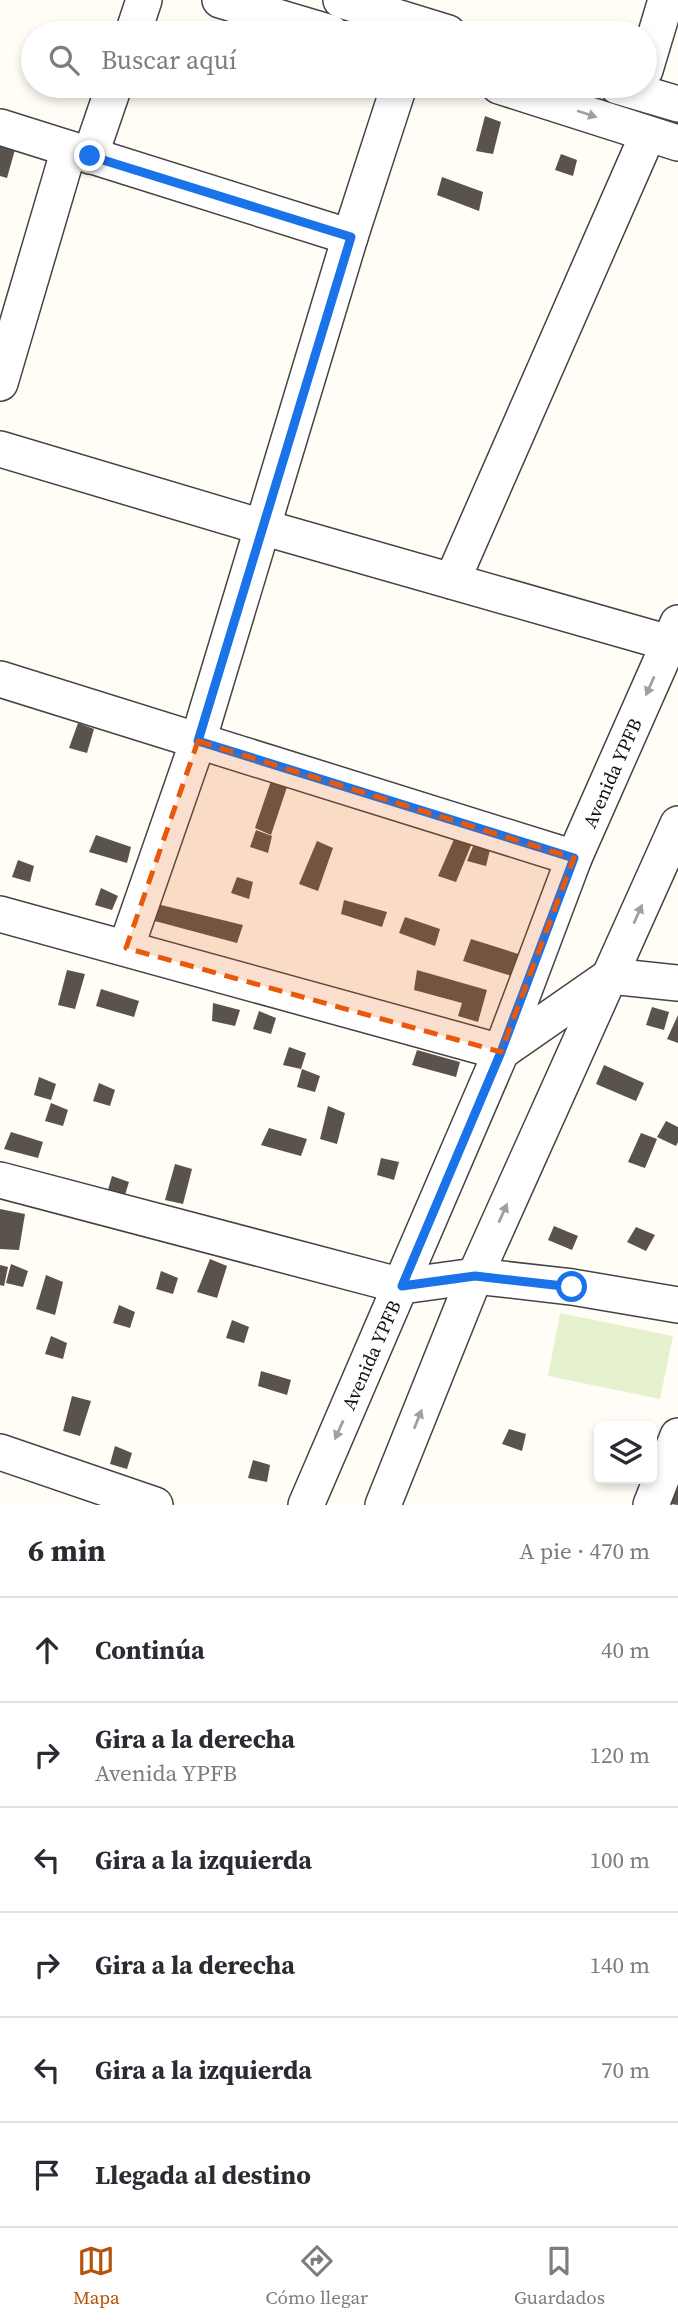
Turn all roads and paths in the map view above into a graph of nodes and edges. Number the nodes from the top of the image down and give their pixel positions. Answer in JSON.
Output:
{"nodes":[{"id":1,"x":144,"y":0,"type":"edge"},
{"id":2,"x":220,"y":0,"type":"edge"},
{"id":3,"x":341,"y":0,"type":"edge"},
{"id":4,"x":666,"y":0,"type":"edge"},
{"id":5,"x":136,"y":21,"type":"edge"},
{"id":6,"x":291,"y":21,"type":"edge"},
{"id":7,"x":420,"y":21,"type":"edge"},
{"id":8,"x":657,"y":24,"type":"edge"},
{"id":9,"x":657,"y":94,"type":"edge"},
{"id":10,"x":108,"y":98,"type":"edge"},
{"id":11,"x":396,"y":98,"type":"edge"},
{"id":12,"x":537,"y":98,"type":"edge"},
{"id":13,"x":678,"y":104,"type":"edge"},
{"id":14,"x":0,"y":127,"type":"edge"},
{"id":15,"x":663,"y":138,"type":"edge"},
{"id":16,"x":79,"y":152,"type":"junction"},
{"id":17,"x":351,"y":237,"type":"junction"},
{"id":18,"x":0,"y":383,"type":"edge"},
{"id":19,"x":0,"y":450,"type":"edge"},
{"id":20,"x":262,"y":527,"type":"junction"},
{"id":21,"x":453,"y":581,"type":"junction"},
{"id":22,"x":674,"y":633,"type":"edge"},
{"id":23,"x":0,"y":679,"type":"edge"},
{"id":24,"x":198,"y":741,"type":"junction"},
{"id":25,"x":678,"y":824,"type":"edge"},
{"id":26,"x":574,"y":858,"type":"junction"},
{"id":27,"x":0,"y":914,"type":"edge"},
{"id":28,"x":126,"y":948,"type":"junction"},
{"id":29,"x":610,"y":976,"type":"junction"},
{"id":30,"x":678,"y":983,"type":"edge"},
{"id":31,"x":501,"y":1052,"type":"junction"},
{"id":32,"x":0,"y":1180,"type":"edge"},
{"id":33,"x":475,"y":1276,"type":"junction"},
{"id":34,"x":402,"y":1286,"type":"junction"},
{"id":35,"x":678,"y":1305,"type":"edge"},
{"id":36,"x":678,"y":1437,"type":"edge"},
{"id":37,"x":0,"y":1452,"type":"edge"},
{"id":38,"x":155,"y":1505,"type":"edge"},
{"id":39,"x":306,"y":1505,"type":"edge"},
{"id":40,"x":383,"y":1505,"type":"edge"},
{"id":41,"x":651,"y":1505,"type":"edge"}],
"edges":[{"from":1,"to":5,"type":"street"},
{"from":2,"to":6,"type":"street"},
{"from":3,"to":7,"type":"street"},
{"from":4,"to":8,"type":"street"},
{"from":9,"to":13,"type":"street"},
{"from":10,"to":16,"type":"street"},
{"from":11,"to":17,"type":"street"},
{"from":12,"to":15,"type":"street","one_way":true},
{"from":14,"to":16,"type":"street"},
{"from":15,"to":21,"type":"street"},
{"from":16,"to":17,"type":"street"},
{"from":16,"to":18,"type":"street"},
{"from":17,"to":20,"type":"street"},
{"from":19,"to":20,"type":"street"},
{"from":20,"to":21,"type":"street"},
{"from":20,"to":24,"type":"street"},
{"from":21,"to":22,"type":"street"},
{"from":22,"to":26,"type":"street","name":"Avenida YPFB","one_way":true},
{"from":23,"to":24,"type":"street"},
{"from":24,"to":26,"type":"street"},
{"from":24,"to":28,"type":"street"},
{"from":29,"to":25,"type":"street","one_way":true},
{"from":26,"to":31,"type":"street","name":"Avenida YPFB"},
{"from":27,"to":28,"type":"street"},
{"from":28,"to":31,"type":"street"},
{"from":29,"to":30,"type":"street"},
{"from":29,"to":31,"type":"street"},
{"from":33,"to":29,"type":"street","one_way":true},
{"from":31,"to":34,"type":"street","name":"Avenida YPFB"},
{"from":32,"to":34,"type":"street"},
{"from":33,"to":34,"type":"street"},
{"from":33,"to":35,"type":"street"},
{"from":40,"to":33,"type":"street","one_way":true},
{"from":34,"to":39,"type":"street","name":"Avenida YPFB","one_way":true},
{"from":36,"to":41,"type":"street"},
{"from":37,"to":38,"type":"street"}]}
